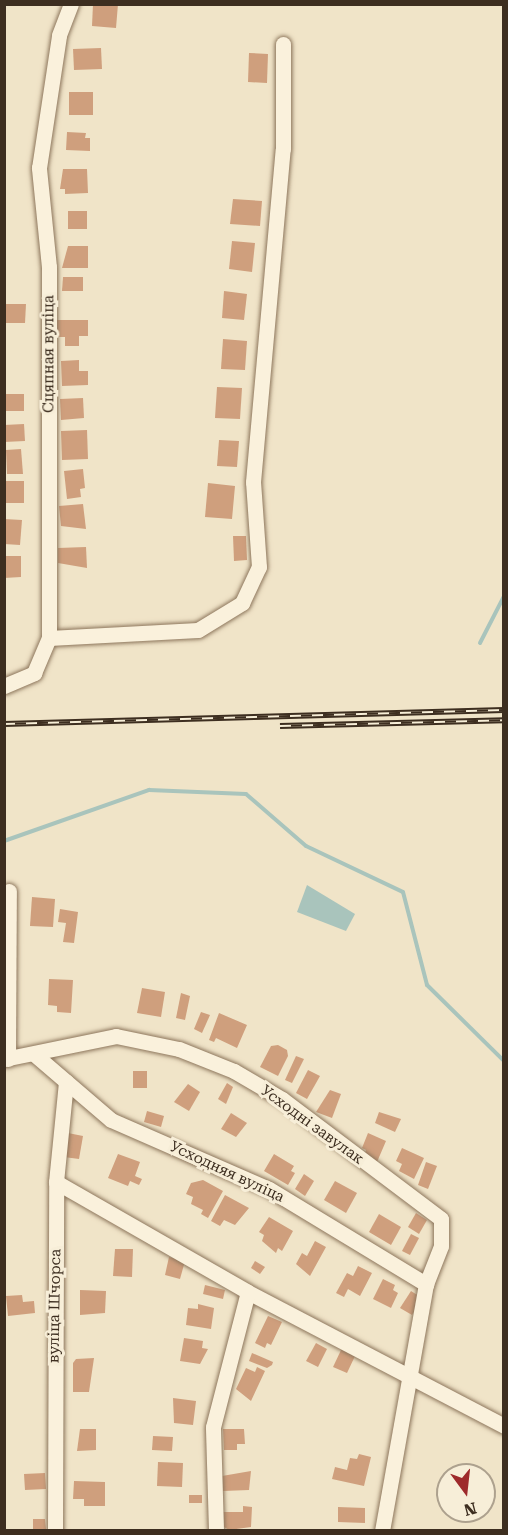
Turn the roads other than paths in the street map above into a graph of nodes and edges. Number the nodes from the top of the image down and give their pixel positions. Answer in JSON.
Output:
{"nodes":[{"id":1,"x":71,"y":4,"type":"edge"},
{"id":2,"x":283,"y":44,"type":"dead end"},
{"id":3,"x":49,"y":638,"type":"junction"},
{"id":4,"x":4,"y":686,"type":"edge"},
{"id":5,"x":9,"y":891,"type":"dead end"},
{"id":6,"x":34,"y":1054,"type":"junction"},
{"id":7,"x":6,"y":1059,"type":"edge"},
{"id":8,"x":66,"y":1081,"type":"junction"},
{"id":9,"x":56,"y":1182,"type":"junction"},
{"id":10,"x":426,"y":1284,"type":"junction"},
{"id":11,"x":248,"y":1292,"type":"junction"},
{"id":12,"x":411,"y":1375,"type":"junction"},
{"id":13,"x":504,"y":1426,"type":"edge"},
{"id":14,"x":55,"y":1530,"type":"edge"},
{"id":15,"x":216,"y":1530,"type":"edge"},
{"id":16,"x":382,"y":1530,"type":"edge"}],
"edges":[{"from":1,"to":3,"type":"street","name":"Сцяпная вуліца"},
{"from":2,"to":3,"type":"street"},
{"from":3,"to":4,"type":"street","name":"Сцяпная вуліца"},
{"from":5,"to":7,"type":"street"},
{"from":6,"to":7,"type":"street","name":"Усходні завулак"},
{"from":6,"to":8,"type":"street","name":"Усходняя вуліца"},
{"from":6,"to":10,"type":"street","name":"Усходні завулак"},
{"from":8,"to":9,"type":"street","name":"вуліца Шчорса"},
{"from":8,"to":10,"type":"street","name":"Усходняя вуліца"},
{"from":9,"to":11,"type":"street"},
{"from":9,"to":14,"type":"street","name":"вуліца Шчорса"},
{"from":10,"to":12,"type":"street"},
{"from":11,"to":12,"type":"street"},
{"from":11,"to":15,"type":"street"},
{"from":12,"to":13,"type":"street"},
{"from":12,"to":16,"type":"street"}]}
